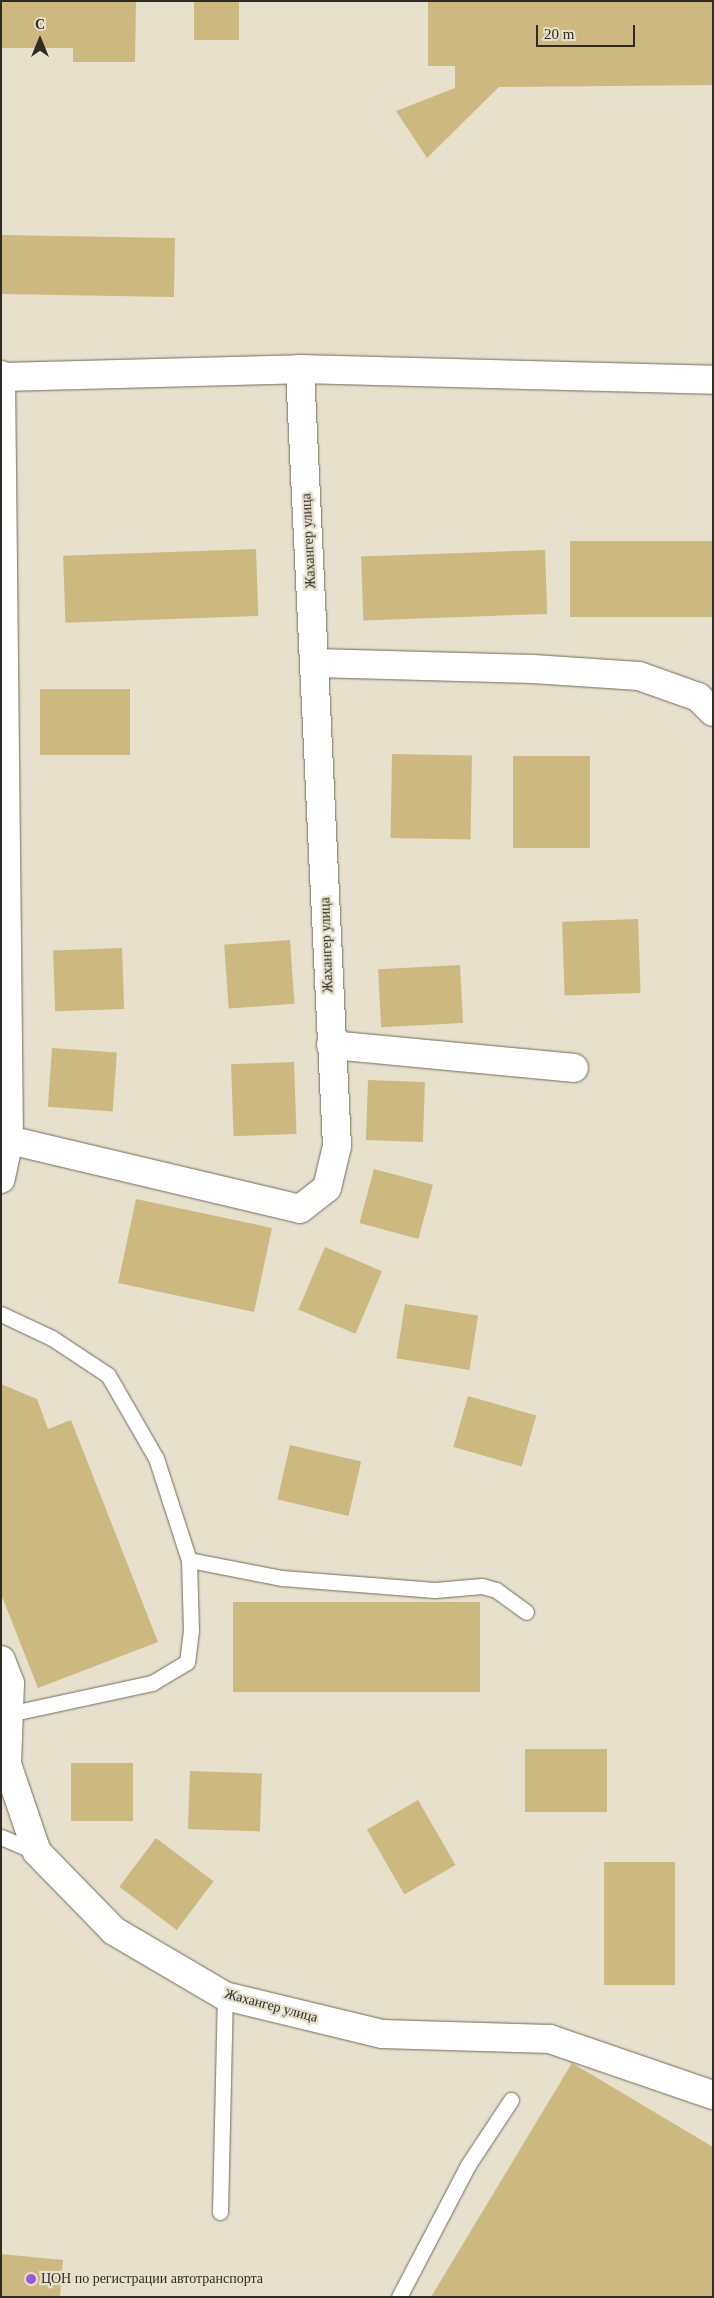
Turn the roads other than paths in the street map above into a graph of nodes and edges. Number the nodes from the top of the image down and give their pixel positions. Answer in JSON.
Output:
{"nodes":[{"id":1,"x":300,"y":369,"type":"junction"},
{"id":2,"x":713,"y":380,"type":"edge"},
{"id":3,"x":2,"y":384,"type":"edge"},
{"id":4,"x":315,"y":663,"type":"junction"},
{"id":5,"x":713,"y":712,"type":"edge"},
{"id":6,"x":4,"y":925,"type":"edge"},
{"id":7,"x":332,"y":1045,"type":"junction"},
{"id":8,"x":574,"y":1068,"type":"dead end"},
{"id":9,"x":9,"y":1140,"type":"junction"},
{"id":10,"x":1,"y":1179,"type":"edge"},
{"id":11,"x":1,"y":1314,"type":"edge"},
{"id":12,"x":189,"y":1560,"type":"junction"},
{"id":13,"x":526,"y":1612,"type":"dead end"},
{"id":14,"x":1,"y":1660,"type":"edge"},
{"id":15,"x":9,"y":1714,"type":"junction"},
{"id":16,"x":1,"y":1837,"type":"edge"},
{"id":17,"x":37,"y":1852,"type":"junction"},
{"id":18,"x":225,"y":1996,"type":"junction"},
{"id":19,"x":713,"y":2095,"type":"edge"},
{"id":20,"x":511,"y":2100,"type":"dead end"},
{"id":21,"x":220,"y":2212,"type":"dead end"},
{"id":22,"x":399,"y":2297,"type":"edge"}],
"edges":[{"from":1,"to":2,"type":"street"},
{"from":1,"to":3,"type":"street"},
{"from":1,"to":4,"type":"street","name":"Жахангер улица"},
{"from":3,"to":6,"type":"street"},
{"from":4,"to":5,"type":"street"},
{"from":4,"to":7,"type":"street","name":"Жахангер улица"},
{"from":6,"to":9,"type":"street"},
{"from":7,"to":8,"type":"street"},
{"from":7,"to":9,"type":"street","name":"Жахангер улица"},
{"from":9,"to":10,"type":"street"},
{"from":11,"to":12,"type":"lane"},
{"from":12,"to":13,"type":"lane"},
{"from":12,"to":15,"type":"lane"},
{"from":14,"to":15,"type":"street","name":"Жахангер улица"},
{"from":15,"to":17,"type":"street","name":"Жахангер улица"},
{"from":16,"to":17,"type":"lane"},
{"from":17,"to":18,"type":"street","name":"Жахангер улица"},
{"from":18,"to":19,"type":"street","name":"Жахангер улица"},
{"from":18,"to":21,"type":"lane"},
{"from":20,"to":22,"type":"lane"}]}
